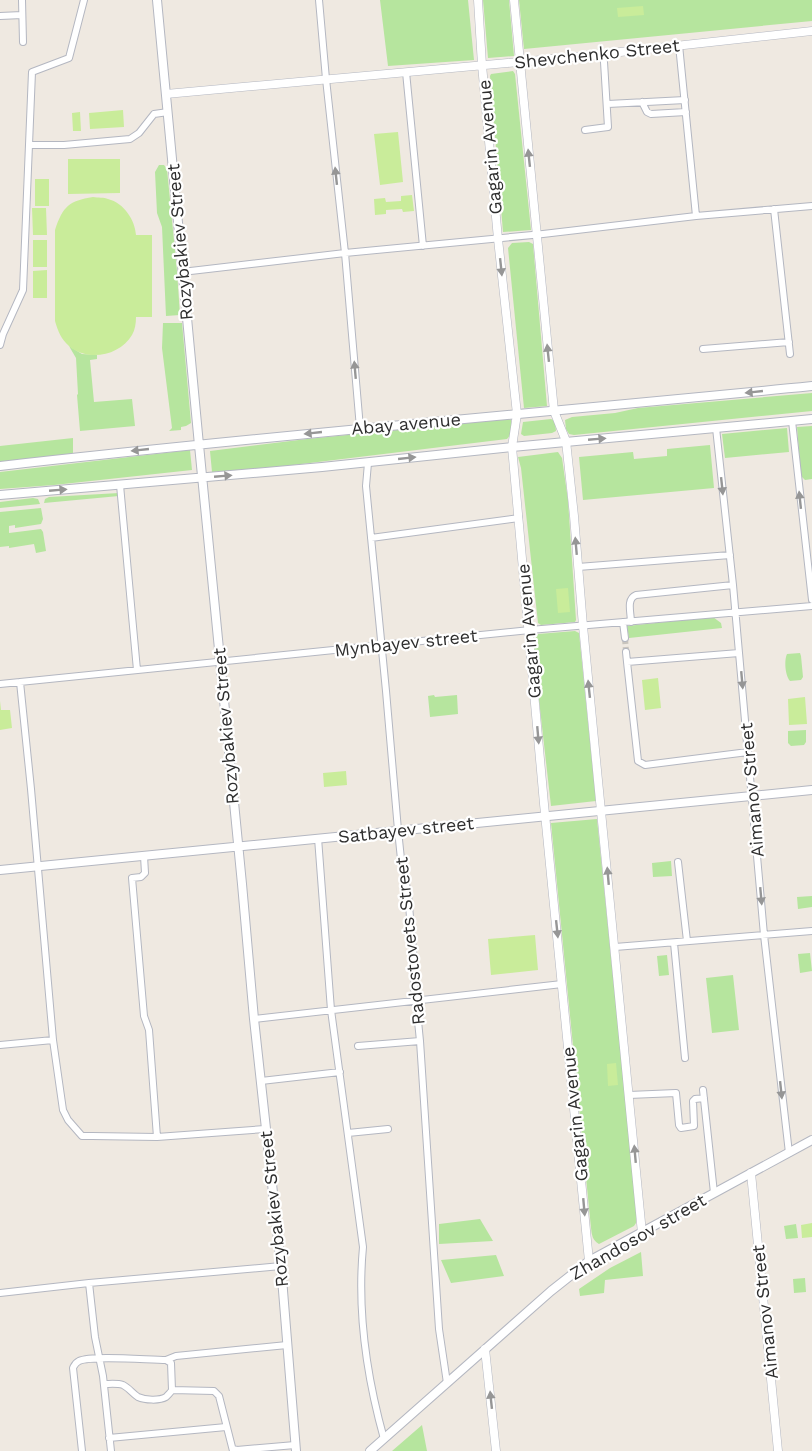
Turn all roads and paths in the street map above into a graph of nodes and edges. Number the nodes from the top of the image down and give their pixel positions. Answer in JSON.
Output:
{"nodes":[{"id":1,"x":22,"y":0,"type":"edge"},
{"id":2,"x":84,"y":0,"type":"edge"},
{"id":3,"x":157,"y":0,"type":"edge"},
{"id":4,"x":319,"y":0,"type":"edge"},
{"id":5,"x":478,"y":0,"type":"edge"},
{"id":6,"x":514,"y":0,"type":"edge"},
{"id":7,"x":22,"y":15,"type":"junction"},
{"id":8,"x":0,"y":16,"type":"edge"},
{"id":9,"x":812,"y":31,"type":"edge"},
{"id":10,"x":23,"y":42,"type":"dead end"},
{"id":11,"x":679,"y":45,"type":"junction"},
{"id":12,"x":520,"y":61,"type":"junction"},
{"id":13,"x":604,"y":62,"type":"dead end"},
{"id":14,"x":482,"y":65,"type":"junction"},
{"id":15,"x":406,"y":72,"type":"junction"},
{"id":16,"x":326,"y":79,"type":"junction"},
{"id":17,"x":166,"y":94,"type":"junction"},
{"id":18,"x":685,"y":100,"type":"junction"},
{"id":19,"x":642,"y":102,"type":"junction"},
{"id":20,"x":608,"y":104,"type":"junction"},
{"id":21,"x":168,"y":112,"type":"junction"},
{"id":22,"x":686,"y":112,"type":"junction"},
{"id":23,"x":585,"y":130,"type":"dead end"},
{"id":24,"x":29,"y":145,"type":"junction"},
{"id":25,"x":812,"y":206,"type":"edge"},
{"id":26,"x":774,"y":209,"type":"junction"},
{"id":27,"x":696,"y":216,"type":"junction"},
{"id":28,"x":537,"y":235,"type":"junction"},
{"id":29,"x":498,"y":239,"type":"junction"},
{"id":30,"x":423,"y":246,"type":"junction"},
{"id":31,"x":345,"y":253,"type":"junction"},
{"id":32,"x":182,"y":272,"type":"junction"},
{"id":33,"x":789,"y":342,"type":"junction"},
{"id":34,"x":0,"y":345,"type":"edge"},
{"id":35,"x":703,"y":350,"type":"dead end"},
{"id":36,"x":790,"y":354,"type":"dead end"},
{"id":37,"x":812,"y":386,"type":"edge"},
{"id":38,"x":554,"y":411,"type":"junction"},
{"id":39,"x":517,"y":414,"type":"junction"},
{"id":40,"x":812,"y":419,"type":"edge"},
{"id":41,"x":792,"y":421,"type":"junction"},
{"id":42,"x":360,"y":428,"type":"junction"},
{"id":43,"x":716,"y":428,"type":"junction"},
{"id":44,"x":566,"y":441,"type":"junction"},
{"id":45,"x":199,"y":445,"type":"junction"},
{"id":46,"x":512,"y":447,"type":"junction"},
{"id":47,"x":368,"y":463,"type":"junction"},
{"id":48,"x":0,"y":466,"type":"edge"},
{"id":49,"x":202,"y":478,"type":"junction"},
{"id":50,"x":120,"y":485,"type":"junction"},
{"id":51,"x":0,"y":495,"type":"edge"},
{"id":52,"x":519,"y":518,"type":"junction"},
{"id":53,"x":371,"y":538,"type":"junction"},
{"id":54,"x":730,"y":555,"type":"junction"},
{"id":55,"x":578,"y":567,"type":"junction"},
{"id":56,"x":733,"y":585,"type":"junction"},
{"id":57,"x":812,"y":600,"type":"edge"},
{"id":58,"x":812,"y":606,"type":"edge"},
{"id":59,"x":736,"y":613,"type":"junction"},
{"id":60,"x":623,"y":622,"type":"junction"},
{"id":61,"x":631,"y":622,"type":"junction"},
{"id":62,"x":583,"y":626,"type":"junction"},
{"id":63,"x":530,"y":630,"type":"junction"},
{"id":64,"x":625,"y":638,"type":"tunnel mouth"},
{"id":65,"x":382,"y":646,"type":"junction"},
{"id":66,"x":626,"y":652,"type":"tunnel mouth"},
{"id":67,"x":739,"y":653,"type":"junction"},
{"id":68,"x":220,"y":662,"type":"junction"},
{"id":69,"x":627,"y":662,"type":"junction"},
{"id":70,"x":137,"y":670,"type":"junction"},
{"id":71,"x":21,"y":682,"type":"junction"},
{"id":72,"x":0,"y":684,"type":"edge"},
{"id":73,"x":748,"y":752,"type":"junction"},
{"id":74,"x":812,"y":790,"type":"edge"},
{"id":75,"x":752,"y":796,"type":"junction"},
{"id":76,"x":601,"y":810,"type":"junction"},
{"id":77,"x":546,"y":816,"type":"junction"},
{"id":78,"x":398,"y":831,"type":"junction"},
{"id":79,"x":318,"y":838,"type":"junction"},
{"id":80,"x":238,"y":846,"type":"junction"},
{"id":81,"x":144,"y":856,"type":"junction"},
{"id":82,"x":678,"y":862,"type":"dead end"},
{"id":83,"x":38,"y":866,"type":"junction"},
{"id":84,"x":0,"y":870,"type":"edge"},
{"id":85,"x":812,"y":931,"type":"edge"},
{"id":86,"x":764,"y":935,"type":"junction"},
{"id":87,"x":687,"y":941,"type":"junction"},
{"id":88,"x":674,"y":943,"type":"junction"},
{"id":89,"x":615,"y":947,"type":"junction"},
{"id":90,"x":562,"y":984,"type":"junction"},
{"id":91,"x":416,"y":1001,"type":"junction"},
{"id":92,"x":331,"y":1010,"type":"junction"},
{"id":93,"x":254,"y":1019,"type":"junction"},
{"id":94,"x":53,"y":1040,"type":"junction"},
{"id":95,"x":420,"y":1041,"type":"junction"},
{"id":96,"x":0,"y":1046,"type":"edge"},
{"id":97,"x":358,"y":1046,"type":"dead end"},
{"id":98,"x":685,"y":1059,"type":"dead end"},
{"id":99,"x":340,"y":1072,"type":"junction"},
{"id":100,"x":261,"y":1081,"type":"junction"},
{"id":101,"x":703,"y":1090,"type":"dead end"},
{"id":102,"x":629,"y":1095,"type":"junction"},
{"id":103,"x":704,"y":1098,"type":"junction"},
{"id":104,"x":265,"y":1129,"type":"junction"},
{"id":105,"x":388,"y":1129,"type":"dead end"},
{"id":106,"x":348,"y":1133,"type":"junction"},
{"id":107,"x":157,"y":1137,"type":"junction"},
{"id":108,"x":812,"y":1140,"type":"edge"},
{"id":109,"x":789,"y":1153,"type":"junction"},
{"id":110,"x":751,"y":1173,"type":"junction"},
{"id":111,"x":714,"y":1193,"type":"junction"},
{"id":112,"x":642,"y":1233,"type":"junction"},
{"id":113,"x":589,"y":1261,"type":"junction"},
{"id":114,"x":281,"y":1266,"type":"junction"},
{"id":115,"x":89,"y":1283,"type":"junction"},
{"id":116,"x":0,"y":1293,"type":"edge"},
{"id":117,"x":287,"y":1345,"type":"junction"},
{"id":118,"x":486,"y":1349,"type":"junction"},
{"id":119,"x":99,"y":1358,"type":"junction"},
{"id":120,"x":166,"y":1360,"type":"junction"},
{"id":121,"x":447,"y":1383,"type":"junction"},
{"id":122,"x":104,"y":1384,"type":"junction"},
{"id":123,"x":172,"y":1390,"type":"junction"},
{"id":124,"x":226,"y":1427,"type":"junction"},
{"id":125,"x":109,"y":1438,"type":"junction"},
{"id":126,"x":384,"y":1439,"type":"junction"},
{"id":127,"x":295,"y":1448,"type":"edge"},
{"id":128,"x":375,"y":1449,"type":"edge"},
{"id":129,"x":232,"y":1450,"type":"edge"},
{"id":130,"x":82,"y":1451,"type":"edge"},
{"id":131,"x":111,"y":1451,"type":"edge"},
{"id":132,"x":496,"y":1451,"type":"edge"},
{"id":133,"x":778,"y":1451,"type":"edge"}],
"edges":[{"from":1,"to":7,"type":"street"},
{"from":2,"to":24,"type":"street"},
{"from":3,"to":17,"type":"main road","name":"Rozybakiev Street"},
{"from":4,"to":16,"type":"street"},
{"from":5,"to":14,"type":"street","name":"Gagarin Avenue"},
{"from":6,"to":12,"type":"street","name":"Gagarin Avenue"},
{"from":7,"to":8,"type":"street"},
{"from":7,"to":10,"type":"street"},
{"from":9,"to":11,"type":"street","name":"Shevchenko Street"},
{"from":11,"to":12,"type":"street","name":"Shevchenko Street"},
{"from":11,"to":18,"type":"street"},
{"from":12,"to":14,"type":"street","name":"Shevchenko Street"},
{"from":28,"to":12,"type":"street","name":"Gagarin Avenue","one_way":true},
{"from":13,"to":20,"type":"street"},
{"from":14,"to":15,"type":"street","name":"Shevchenko Street"},
{"from":14,"to":29,"type":"street","name":"Gagarin Avenue"},
{"from":15,"to":16,"type":"street","name":"Shevchenko Street"},
{"from":15,"to":30,"type":"street"},
{"from":16,"to":17,"type":"street","name":"Shevchenko Street"},
{"from":31,"to":16,"type":"street","one_way":true},
{"from":17,"to":21,"type":"main road","name":"Rozybakiev Street"},
{"from":18,"to":19,"type":"street"},
{"from":18,"to":22,"type":"street"},
{"from":19,"to":20,"type":"street"},
{"from":19,"to":22,"type":"street"},
{"from":20,"to":23,"type":"street"},
{"from":21,"to":24,"type":"street"},
{"from":21,"to":32,"type":"main road","name":"Rozybakiev Street"},
{"from":22,"to":27,"type":"street"},
{"from":24,"to":34,"type":"street"},
{"from":25,"to":26,"type":"street"},
{"from":26,"to":27,"type":"street"},
{"from":26,"to":33,"type":"street"},
{"from":27,"to":28,"type":"street"},
{"from":28,"to":29,"type":"street"},
{"from":38,"to":28,"type":"street","name":"Gagarin Avenue","one_way":true},
{"from":29,"to":30,"type":"street"},
{"from":29,"to":39,"type":"street","name":"Gagarin Avenue","one_way":true},
{"from":30,"to":31,"type":"street"},
{"from":31,"to":32,"type":"street"},
{"from":42,"to":31,"type":"street","one_way":true},
{"from":32,"to":45,"type":"main road","name":"Rozybakiev Street"},
{"from":33,"to":35,"type":"street"},
{"from":33,"to":36,"type":"street"},
{"from":37,"to":38,"type":"main road","name":"Abay avenue","one_way":true},
{"from":38,"to":39,"type":"main road","name":"Abay avenue"},
{"from":38,"to":44,"type":"street","name":"Gagarin Avenue"},
{"from":39,"to":42,"type":"main road","name":"Abay avenue"},
{"from":39,"to":46,"type":"street","name":"Gagarin Avenue"},
{"from":40,"to":41,"type":"main road","name":"Abay avenue"},
{"from":41,"to":43,"type":"main road","name":"Abay avenue"},
{"from":57,"to":41,"type":"street","one_way":true},
{"from":42,"to":45,"type":"main road","name":"Abay avenue","one_way":true},
{"from":44,"to":43,"type":"main road","name":"Abay avenue","one_way":true},
{"from":43,"to":54,"type":"street","name":"Aimanov Street","one_way":true},
{"from":44,"to":46,"type":"main road","name":"Abay avenue"},
{"from":55,"to":44,"type":"street","name":"Gagarin Avenue","one_way":true},
{"from":45,"to":48,"type":"main road","name":"Abay avenue","one_way":true},
{"from":45,"to":49,"type":"main road","name":"Rozybakiev Street"},
{"from":47,"to":46,"type":"main road","name":"Abay avenue","one_way":true},
{"from":46,"to":52,"type":"street","name":"Gagarin Avenue"},
{"from":49,"to":47,"type":"main road","name":"Abay avenue","one_way":true},
{"from":47,"to":53,"type":"street","name":"Radostovets Street"},
{"from":49,"to":50,"type":"main road","name":"Abay avenue"},
{"from":49,"to":68,"type":"main road","name":"Rozybakiev Street"},
{"from":51,"to":50,"type":"main road","name":"Abay avenue","one_way":true},
{"from":50,"to":70,"type":"street"},
{"from":52,"to":53,"type":"street"},
{"from":52,"to":63,"type":"street","name":"Gagarin Avenue"},
{"from":53,"to":65,"type":"street","name":"Radostovets Street"},
{"from":54,"to":55,"type":"street"},
{"from":54,"to":56,"type":"street","name":"Aimanov Street"},
{"from":55,"to":62,"type":"street","name":"Gagarin Avenue"},
{"from":56,"to":59,"type":"street","name":"Aimanov Street"},
{"from":56,"to":61,"type":"street"},
{"from":58,"to":59,"type":"street","name":"Mynbayev street"},
{"from":59,"to":61,"type":"street","name":"Mynbayev street"},
{"from":59,"to":67,"type":"street","name":"Aimanov Street"},
{"from":60,"to":61,"type":"street","name":"Mynbayev street"},
{"from":60,"to":62,"type":"street","name":"Mynbayev street"},
{"from":60,"to":64,"type":"street"},
{"from":62,"to":63,"type":"street","name":"Mynbayev street"},
{"from":76,"to":62,"type":"street","name":"Gagarin Avenue","one_way":true},
{"from":63,"to":65,"type":"street","name":"Mynbayev street"},
{"from":63,"to":77,"type":"street","name":"Gagarin Avenue","one_way":true},
{"from":65,"to":68,"type":"street","name":"Mynbayev street"},
{"from":65,"to":78,"type":"street","name":"Radostovets Street"},
{"from":66,"to":69,"type":"street"},
{"from":67,"to":69,"type":"street"},
{"from":67,"to":73,"type":"street","name":"Aimanov Street","one_way":true},
{"from":68,"to":70,"type":"street","name":"Mynbayev street"},
{"from":68,"to":80,"type":"main road","name":"Rozybakiev Street"},
{"from":69,"to":73,"type":"street"},
{"from":70,"to":71,"type":"street","name":"Mynbayev street"},
{"from":71,"to":72,"type":"street","name":"Mynbayev street"},
{"from":71,"to":83,"type":"street"},
{"from":73,"to":75,"type":"street","name":"Aimanov Street"},
{"from":74,"to":75,"type":"main road","name":"Satbayev street"},
{"from":75,"to":76,"type":"main road","name":"Satbayev street"},
{"from":75,"to":86,"type":"street","name":"Aimanov Street","one_way":true},
{"from":76,"to":77,"type":"main road","name":"Satbayev street"},
{"from":89,"to":76,"type":"street","name":"Gagarin Avenue","one_way":true},
{"from":77,"to":78,"type":"main road","name":"Satbayev street"},
{"from":77,"to":90,"type":"street","name":"Gagarin Avenue","one_way":true},
{"from":78,"to":79,"type":"main road","name":"Satbayev street"},
{"from":78,"to":91,"type":"street","name":"Radostovets Street"},
{"from":79,"to":80,"type":"main road","name":"Satbayev street"},
{"from":79,"to":92,"type":"street"},
{"from":80,"to":81,"type":"main road","name":"Satbayev street"},
{"from":80,"to":93,"type":"main road","name":"Rozybakiev Street"},
{"from":81,"to":83,"type":"main road","name":"Satbayev street"},
{"from":81,"to":107,"type":"street"},
{"from":82,"to":87,"type":"street"},
{"from":83,"to":84,"type":"main road","name":"Satbayev street"},
{"from":83,"to":94,"type":"street"},
{"from":85,"to":86,"type":"street"},
{"from":86,"to":87,"type":"street"},
{"from":86,"to":109,"type":"street","name":"Aimanov Street","one_way":true},
{"from":87,"to":88,"type":"street"},
{"from":88,"to":89,"type":"street"},
{"from":88,"to":98,"type":"street"},
{"from":89,"to":102,"type":"street","name":"Gagarin Avenue"},
{"from":90,"to":91,"type":"street"},
{"from":90,"to":113,"type":"street","name":"Gagarin Avenue","one_way":true},
{"from":91,"to":92,"type":"street"},
{"from":91,"to":95,"type":"street","name":"Radostovets Street"},
{"from":92,"to":93,"type":"street"},
{"from":92,"to":99,"type":"street"},
{"from":93,"to":100,"type":"main road","name":"Rozybakiev Street"},
{"from":94,"to":96,"type":"street"},
{"from":94,"to":107,"type":"street"},
{"from":95,"to":97,"type":"street"},
{"from":95,"to":121,"type":"street","name":"Radostovets Street"},
{"from":99,"to":100,"type":"street"},
{"from":99,"to":106,"type":"street"},
{"from":100,"to":104,"type":"main road","name":"Rozybakiev Street"},
{"from":101,"to":103,"type":"street"},
{"from":102,"to":103,"type":"street"},
{"from":112,"to":102,"type":"street","name":"Gagarin Avenue","one_way":true},
{"from":103,"to":111,"type":"street"},
{"from":104,"to":107,"type":"street"},
{"from":104,"to":114,"type":"main road","name":"Rozybakiev Street"},
{"from":105,"to":106,"type":"street"},
{"from":106,"to":126,"type":"street"},
{"from":108,"to":109,"type":"main road","name":"Zhandosov street"},
{"from":109,"to":110,"type":"main road","name":"Zhandosov street"},
{"from":110,"to":111,"type":"main road","name":"Zhandosov street"},
{"from":110,"to":133,"type":"street","name":"Aimanov Street"},
{"from":111,"to":112,"type":"main road","name":"Zhandosov street"},
{"from":112,"to":113,"type":"main road","name":"Zhandosov street"},
{"from":113,"to":118,"type":"main road","name":"Zhandosov street"},
{"from":114,"to":115,"type":"street"},
{"from":114,"to":117,"type":"main road","name":"Rozybakiev Street"},
{"from":115,"to":116,"type":"street"},
{"from":115,"to":119,"type":"street"},
{"from":117,"to":120,"type":"street"},
{"from":117,"to":127,"type":"main road","name":"Rozybakiev Street"},
{"from":118,"to":121,"type":"main road","name":"Zhandosov street"},
{"from":132,"to":118,"type":"street","one_way":true},
{"from":119,"to":120,"type":"street"},
{"from":119,"to":122,"type":"street"},
{"from":119,"to":130,"type":"street"},
{"from":120,"to":123,"type":"street"},
{"from":121,"to":126,"type":"main road","name":"Zhandosov street"},
{"from":122,"to":123,"type":"street"},
{"from":122,"to":125,"type":"street"},
{"from":123,"to":124,"type":"street"},
{"from":124,"to":125,"type":"street"},
{"from":124,"to":129,"type":"street"},
{"from":125,"to":131,"type":"street"},
{"from":126,"to":128,"type":"main road","name":"Zhandosov street"},
{"from":127,"to":129,"type":"street"}]}
